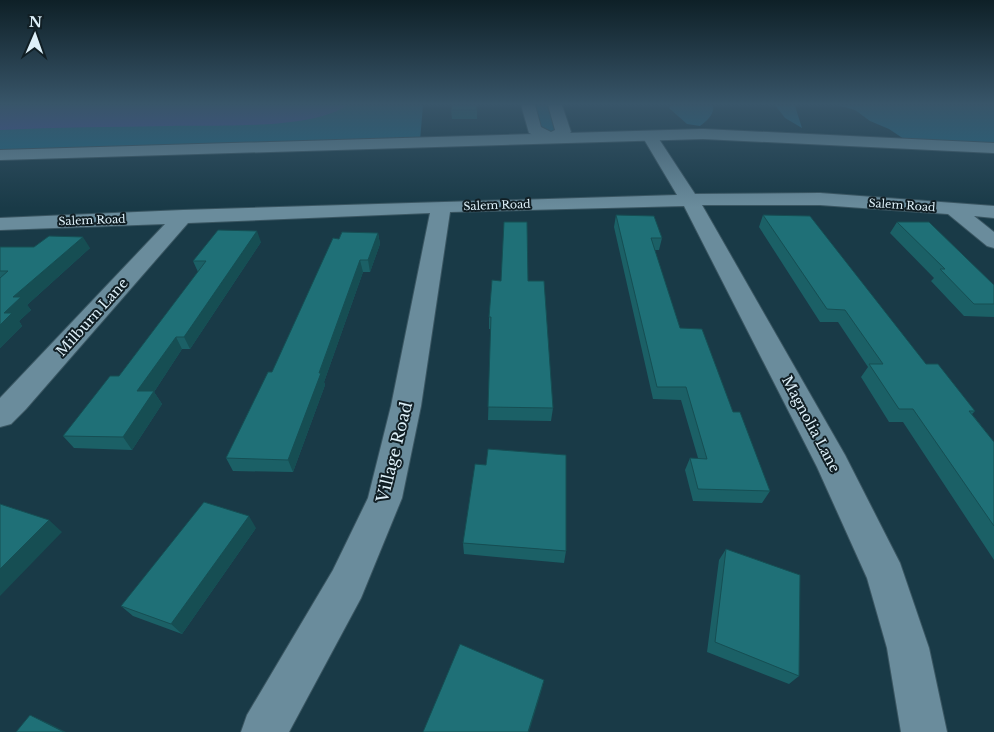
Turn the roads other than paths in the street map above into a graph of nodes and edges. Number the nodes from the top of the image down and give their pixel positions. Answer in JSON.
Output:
{"nodes":[{"id":1,"x":514,"y":139,"type":"edge"},
{"id":2,"x":652,"y":139,"type":"edge"},
{"id":3,"x":835,"y":139,"type":"edge"},
{"id":4,"x":994,"y":148,"type":"edge"},
{"id":5,"x":0,"y":155,"type":"edge"},
{"id":6,"x":690,"y":200,"type":"junction"},
{"id":7,"x":441,"y":207,"type":"junction"},
{"id":8,"x":952,"y":208,"type":"junction"},
{"id":9,"x":994,"y":212,"type":"edge"},
{"id":10,"x":183,"y":216,"type":"junction"},
{"id":11,"x":0,"y":224,"type":"edge"},
{"id":12,"x":994,"y":242,"type":"edge"},
{"id":13,"x":0,"y":416,"type":"edge"},
{"id":14,"x":264,"y":732,"type":"edge"},
{"id":15,"x":924,"y":732,"type":"edge"}],
"edges":[{"from":1,"to":5,"type":"street"},
{"from":2,"to":6,"type":"street","name":"Magnolia Lane"},
{"from":3,"to":4,"type":"street"},
{"from":6,"to":7,"type":"street","name":"Salem Road"},
{"from":6,"to":8,"type":"street","name":"Salem Road"},
{"from":6,"to":15,"type":"street","name":"Magnolia Lane"},
{"from":7,"to":10,"type":"street","name":"Salem Road"},
{"from":7,"to":14,"type":"street","name":"Village Road"},
{"from":8,"to":9,"type":"street","name":"Salem Road"},
{"from":8,"to":12,"type":"street"},
{"from":10,"to":11,"type":"street","name":"Salem Road"},
{"from":10,"to":13,"type":"street","name":"Milburn Lane"}]}
